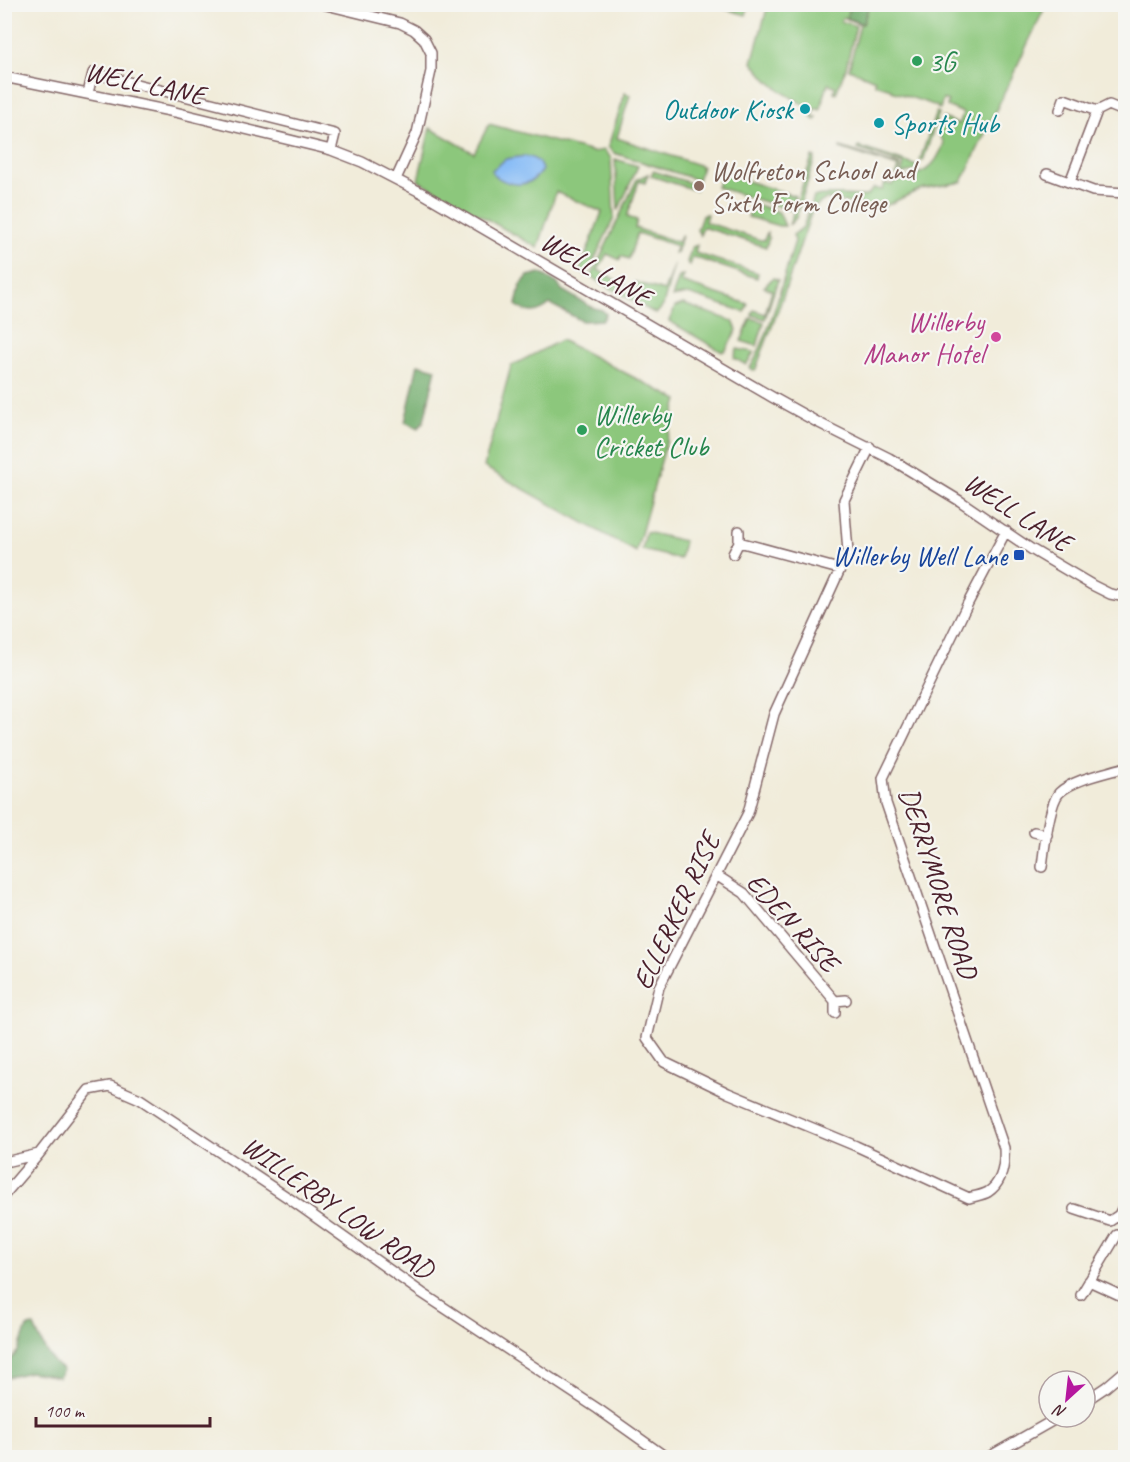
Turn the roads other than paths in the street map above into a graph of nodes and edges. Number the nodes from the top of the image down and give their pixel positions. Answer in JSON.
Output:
{"nodes":[{"id":1,"x":322,"y":4,"type":"edge"},
{"id":2,"x":4,"y":77,"type":"edge"},
{"id":3,"x":88,"y":93,"type":"junction"},
{"id":4,"x":1060,"y":110,"type":"dead end"},
{"id":5,"x":1121,"y":110,"type":"dead end"},
{"id":6,"x":1097,"y":111,"type":"junction"},
{"id":7,"x":335,"y":134,"type":"junction"},
{"id":8,"x":345,"y":137,"type":"dead end"},
{"id":9,"x":331,"y":150,"type":"junction"},
{"id":10,"x":1047,"y":174,"type":"dead end"},
{"id":11,"x":396,"y":179,"type":"junction"},
{"id":12,"x":1070,"y":183,"type":"junction"},
{"id":13,"x":1125,"y":193,"type":"edge"},
{"id":14,"x":870,"y":447,"type":"junction"},
{"id":15,"x":739,"y":531,"type":"dead end"},
{"id":16,"x":1006,"y":531,"type":"junction"},
{"id":17,"x":739,"y":542,"type":"junction"},
{"id":18,"x":733,"y":554,"type":"dead end"},
{"id":19,"x":839,"y":569,"type":"junction"},
{"id":20,"x":1125,"y":597,"type":"edge"},
{"id":21,"x":1125,"y":766,"type":"edge"},
{"id":22,"x":1034,"y":832,"type":"dead end"},
{"id":23,"x":1047,"y":835,"type":"junction"},
{"id":24,"x":1042,"y":867,"type":"dead end"},
{"id":25,"x":716,"y":875,"type":"junction"},
{"id":26,"x":846,"y":1000,"type":"dead end"},
{"id":27,"x":835,"y":1001,"type":"junction"},
{"id":28,"x":835,"y":1013,"type":"dead end"},
{"id":29,"x":39,"y":1154,"type":"junction"},
{"id":30,"x":7,"y":1161,"type":"edge"},
{"id":31,"x":19,"y":1179,"type":"junction"},
{"id":32,"x":988,"y":1192,"type":"joint"},
{"id":33,"x":4,"y":1195,"type":"edge"},
{"id":34,"x":1125,"y":1201,"type":"edge"},
{"id":35,"x":1074,"y":1209,"type":"dead end"},
{"id":36,"x":1117,"y":1235,"type":"dead end"},
{"id":37,"x":1089,"y":1281,"type":"junction"},
{"id":38,"x":1081,"y":1295,"type":"dead end"},
{"id":39,"x":1125,"y":1298,"type":"edge"},
{"id":40,"x":1125,"y":1370,"type":"edge"},
{"id":41,"x":1097,"y":1394,"type":"edge"},
{"id":42,"x":1038,"y":1429,"type":"edge"},
{"id":43,"x":667,"y":1458,"type":"edge"},
{"id":44,"x":987,"y":1458,"type":"edge"}],
"edges":[{"from":1,"to":11,"type":"street"},
{"from":2,"to":3,"type":"street","name":"WELL LANE"},
{"from":3,"to":7,"type":"street"},
{"from":3,"to":9,"type":"street","name":"WELL LANE"},
{"from":4,"to":6,"type":"street"},
{"from":5,"to":6,"type":"street"},
{"from":6,"to":12,"type":"street"},
{"from":7,"to":8,"type":"street"},
{"from":7,"to":9,"type":"street"},
{"from":9,"to":11,"type":"street","name":"WELL LANE"},
{"from":10,"to":12,"type":"street"},
{"from":11,"to":14,"type":"street","name":"WELL LANE"},
{"from":12,"to":13,"type":"street"},
{"from":14,"to":16,"type":"street","name":"WELL LANE"},
{"from":14,"to":19,"type":"street","name":"ELLERKER RISE"},
{"from":15,"to":17,"type":"street"},
{"from":16,"to":20,"type":"street","name":"WELL LANE"},
{"from":16,"to":32,"type":"street","name":"DERRYMORE ROAD"},
{"from":17,"to":18,"type":"street"},
{"from":17,"to":19,"type":"street"},
{"from":19,"to":25,"type":"street","name":"ELLERKER RISE"},
{"from":21,"to":23,"type":"street"},
{"from":22,"to":23,"type":"street"},
{"from":23,"to":24,"type":"street"},
{"from":25,"to":27,"type":"street","name":"EDEN RISE"},
{"from":25,"to":32,"type":"street","name":"ELLERKER RISE"},
{"from":26,"to":27,"type":"street","name":"EDEN RISE"},
{"from":27,"to":28,"type":"street","name":"EDEN RISE"},
{"from":29,"to":30,"type":"street"},
{"from":29,"to":31,"type":"street","name":"WILLERBY LOW ROAD"},
{"from":29,"to":43,"type":"street","name":"WILLERBY LOW ROAD"},
{"from":30,"to":31,"type":"street"},
{"from":31,"to":33,"type":"street","name":"WILLERBY LOW ROAD"},
{"from":34,"to":35,"type":"street"},
{"from":36,"to":37,"type":"street"},
{"from":37,"to":38,"type":"street"},
{"from":37,"to":39,"type":"street"},
{"from":40,"to":41,"type":"street"},
{"from":42,"to":44,"type":"street"}]}
